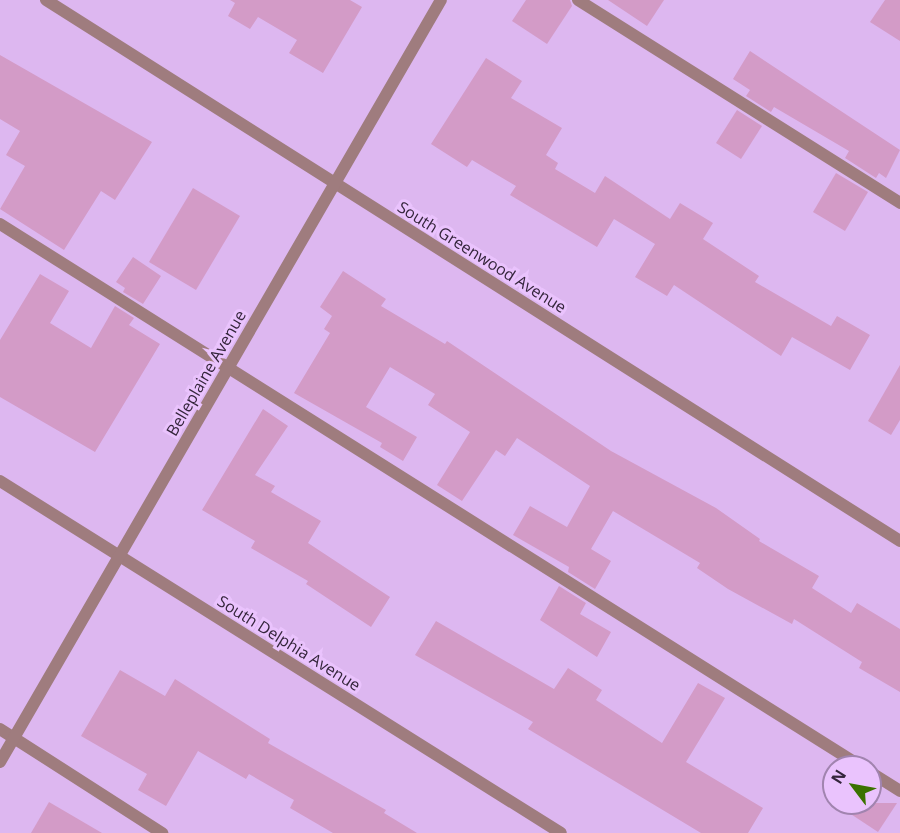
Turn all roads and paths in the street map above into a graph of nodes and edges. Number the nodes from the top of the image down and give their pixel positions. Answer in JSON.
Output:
{"nodes":[{"id":1,"x":46,"y":0,"type":"edge"},
{"id":2,"x":441,"y":0,"type":"edge"},
{"id":3,"x":578,"y":0,"type":"edge"},
{"id":4,"x":335,"y":183,"type":"junction"},
{"id":5,"x":900,"y":203,"type":"edge"},
{"id":6,"x":0,"y":224,"type":"edge"},
{"id":7,"x":228,"y":368,"type":"junction"},
{"id":8,"x":0,"y":481,"type":"edge"},
{"id":9,"x":900,"y":541,"type":"edge"},
{"id":10,"x":119,"y":556,"type":"junction"},
{"id":11,"x":0,"y":729,"type":"edge"},
{"id":12,"x":14,"y":738,"type":"junction"},
{"id":13,"x":843,"y":755,"type":"edge"},
{"id":14,"x":0,"y":762,"type":"edge"},
{"id":15,"x":882,"y":780,"type":"edge"},
{"id":16,"x":900,"y":791,"type":"edge"},
{"id":17,"x":162,"y":833,"type":"edge"},
{"id":18,"x":561,"y":833,"type":"edge"}],
"edges":[{"from":1,"to":4,"type":"street","name":"South Greenwood Avenue"},
{"from":2,"to":4,"type":"street","name":"Belleplaine Avenue"},
{"from":3,"to":5,"type":"street"},
{"from":4,"to":7,"type":"street","name":"Belleplaine Avenue"},
{"from":4,"to":9,"type":"street","name":"South Greenwood Avenue"},
{"from":6,"to":7,"type":"street"},
{"from":7,"to":10,"type":"street","name":"Belleplaine Avenue"},
{"from":7,"to":13,"type":"street"},
{"from":8,"to":10,"type":"street","name":"South Delphia Avenue"},
{"from":10,"to":12,"type":"street","name":"Belleplaine Avenue"},
{"from":10,"to":18,"type":"street","name":"South Delphia Avenue"},
{"from":11,"to":12,"type":"street"},
{"from":12,"to":14,"type":"street","name":"Belleplaine Avenue"},
{"from":12,"to":17,"type":"street"},
{"from":15,"to":16,"type":"street"}]}
